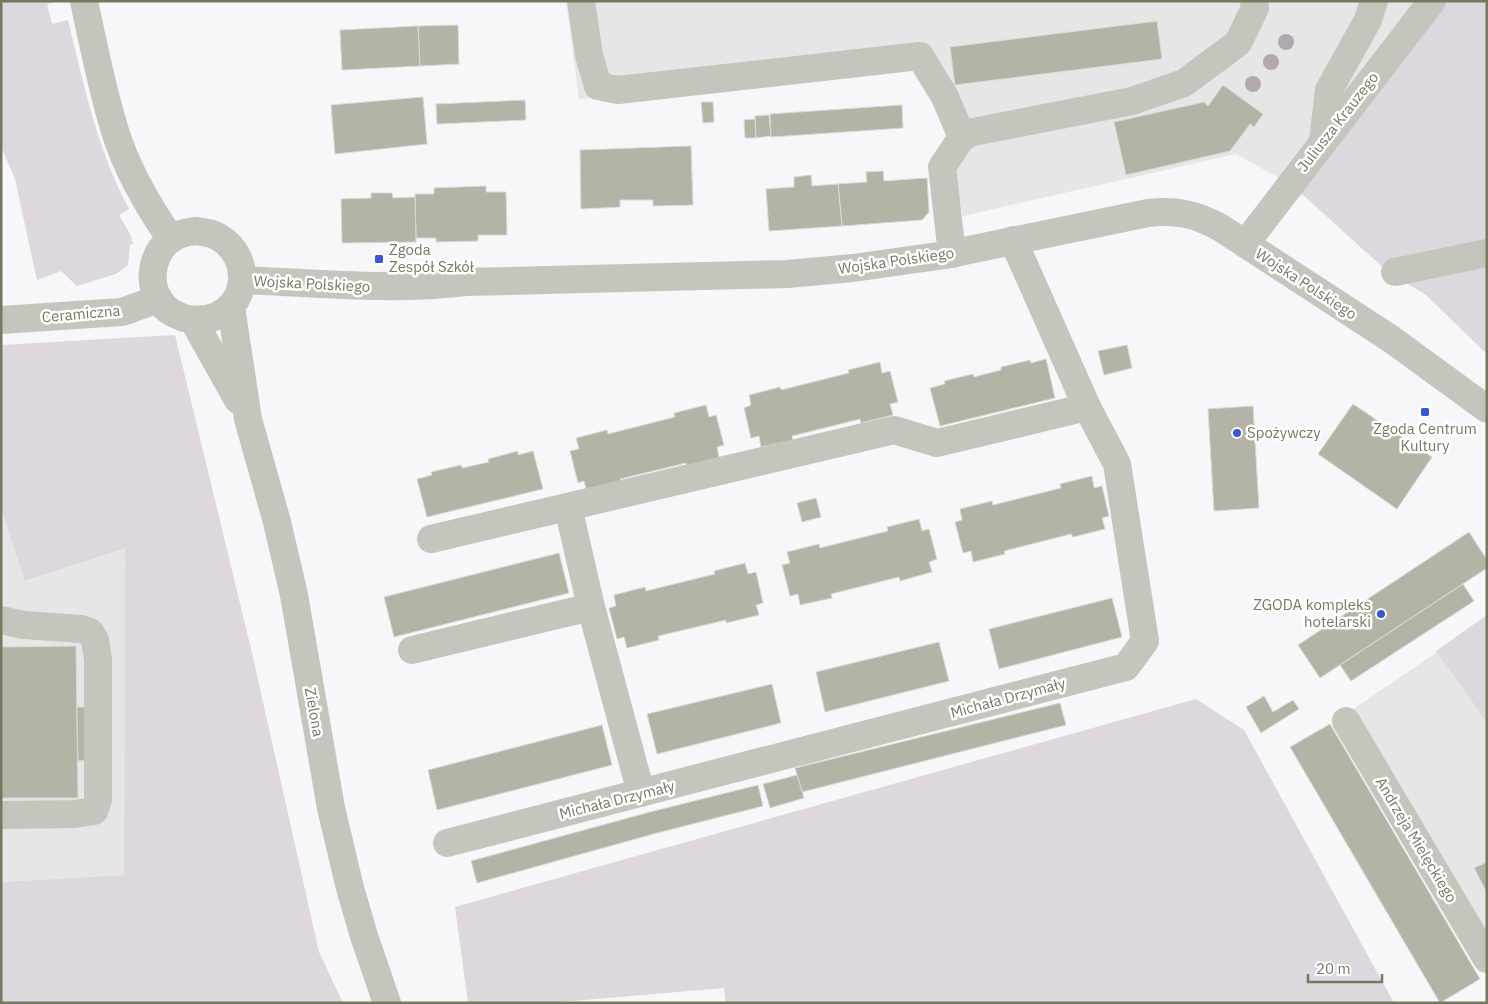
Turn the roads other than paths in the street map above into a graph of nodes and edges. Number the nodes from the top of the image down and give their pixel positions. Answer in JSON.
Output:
{"nodes":[{"id":1,"x":84,"y":1,"type":"edge"},
{"id":2,"x":582,"y":1,"type":"edge"},
{"id":3,"x":1254,"y":1,"type":"edge"},
{"id":4,"x":1374,"y":1,"type":"edge"},
{"id":5,"x":1432,"y":1,"type":"edge"},
{"id":6,"x":962,"y":138,"type":"junction"},
{"id":7,"x":1322,"y":143,"type":"junction"},
{"id":8,"x":171,"y":239,"type":"junction"},
{"id":9,"x":1013,"y":240,"type":"junction"},
{"id":10,"x":1244,"y":244,"type":"junction"},
{"id":11,"x":1487,"y":253,"type":"edge"},
{"id":12,"x":952,"y":254,"type":"junction"},
{"id":13,"x":1395,"y":272,"type":"dead end"},
{"id":14,"x":242,"y":280,"type":"junction"},
{"id":15,"x":158,"y":299,"type":"junction"},
{"id":16,"x":231,"y":307,"type":"junction"},
{"id":17,"x":1,"y":320,"type":"edge"},
{"id":18,"x":193,"y":320,"type":"junction"},
{"id":19,"x":1087,"y":407,"type":"junction"},
{"id":20,"x":1487,"y":409,"type":"edge"},
{"id":21,"x":248,"y":419,"type":"junction"},
{"id":22,"x":568,"y":506,"type":"junction"},
{"id":23,"x":431,"y":539,"type":"dead end"},
{"id":24,"x":592,"y":607,"type":"junction"},
{"id":25,"x":1,"y":620,"type":"edge"},
{"id":26,"x":412,"y":650,"type":"dead end"},
{"id":27,"x":1346,"y":721,"type":"dead end"},
{"id":28,"x":641,"y":794,"type":"junction"},
{"id":29,"x":1,"y":815,"type":"edge"},
{"id":30,"x":448,"y":843,"type":"dead end"},
{"id":31,"x":1487,"y":959,"type":"edge"},
{"id":32,"x":387,"y":1003,"type":"edge"}],
"edges":[{"from":1,"to":8,"type":"street"},
{"from":2,"to":6,"type":"street"},
{"from":3,"to":6,"type":"street"},
{"from":4,"to":7,"type":"street"},
{"from":5,"to":7,"type":"street","name":"Juliusza Krauzego"},
{"from":6,"to":12,"type":"street"},
{"from":7,"to":10,"type":"street","name":"Juliusza Krauzego"},
{"from":8,"to":14,"type":"street"},
{"from":8,"to":15,"type":"street"},
{"from":9,"to":10,"type":"street","name":"Wojska Polskiego"},
{"from":9,"to":12,"type":"street","name":"Wojska Polskiego"},
{"from":9,"to":19,"type":"street","name":"Michała Drzymały"},
{"from":10,"to":20,"type":"street","name":"Wojska Polskiego"},
{"from":11,"to":13,"type":"street"},
{"from":12,"to":14,"type":"street","name":"Wojska Polskiego"},
{"from":14,"to":16,"type":"street"},
{"from":15,"to":17,"type":"street","name":"Ceramiczna"},
{"from":15,"to":18,"type":"street"},
{"from":16,"to":18,"type":"street"},
{"from":16,"to":21,"type":"street","name":"Zielona"},
{"from":18,"to":21,"type":"street","name":"Zielona"},
{"from":19,"to":22,"type":"street"},
{"from":19,"to":28,"type":"street","name":"Michała Drzymały"},
{"from":21,"to":32,"type":"street","name":"Zielona"},
{"from":22,"to":23,"type":"street"},
{"from":22,"to":24,"type":"street"},
{"from":24,"to":26,"type":"street"},
{"from":24,"to":28,"type":"street"},
{"from":25,"to":29,"type":"street"},
{"from":27,"to":31,"type":"street","name":"Andrzeja Mielęckiego"},
{"from":28,"to":30,"type":"street","name":"Michała Drzymały"}]}
